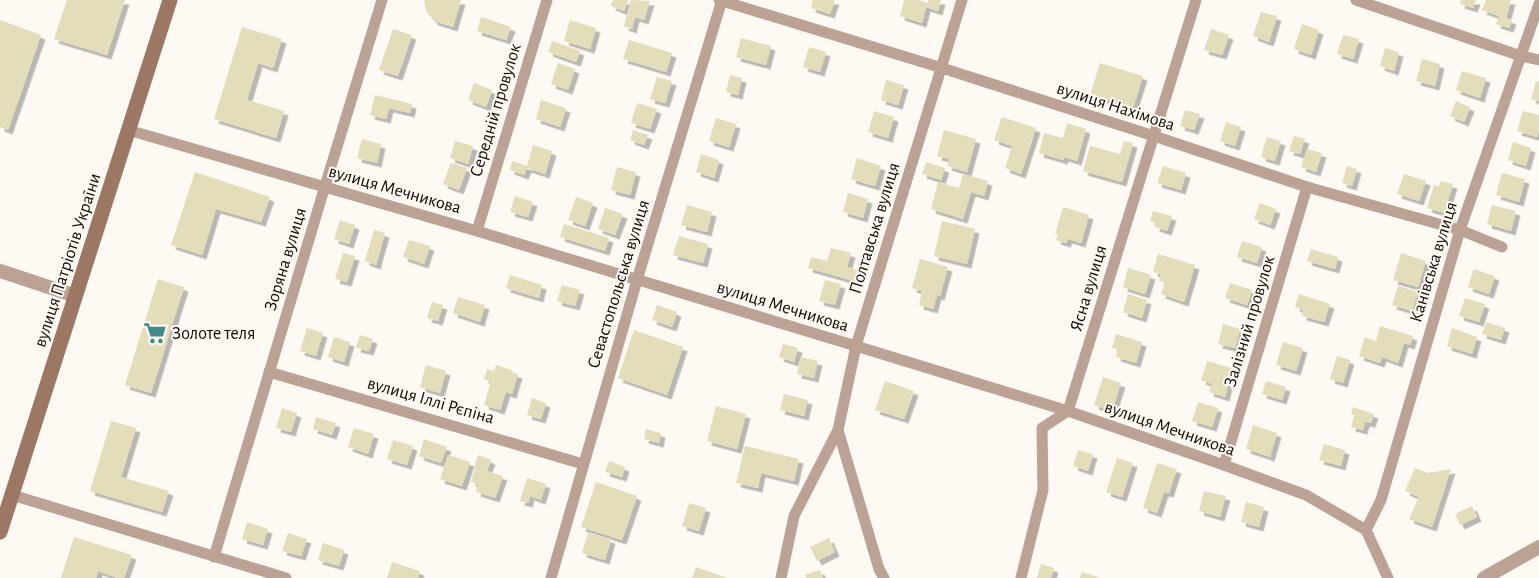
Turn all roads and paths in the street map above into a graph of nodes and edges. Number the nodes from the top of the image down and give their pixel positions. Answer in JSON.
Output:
{"nodes":[{"id":1,"x":170,"y":0,"type":"edge"},
{"id":2,"x":382,"y":0,"type":"edge"},
{"id":3,"x":547,"y":0,"type":"edge"},
{"id":4,"x":721,"y":0,"type":"edge"},
{"id":5,"x":962,"y":0,"type":"edge"},
{"id":6,"x":1196,"y":0,"type":"edge"},
{"id":7,"x":1356,"y":0,"type":"edge"},
{"id":8,"x":1539,"y":4,"type":"edge"},
{"id":9,"x":1521,"y":56,"type":"junction"},
{"id":10,"x":1539,"y":60,"type":"edge"},
{"id":11,"x":942,"y":68,"type":"junction"},
{"id":12,"x":128,"y":130,"type":"junction"},
{"id":13,"x":1154,"y":136,"type":"junction"},
{"id":14,"x":325,"y":186,"type":"junction"},
{"id":15,"x":1308,"y":187,"type":"junction"},
{"id":16,"x":1460,"y":230,"type":"junction"},
{"id":17,"x":477,"y":231,"type":"junction"},
{"id":18,"x":1502,"y":247,"type":"dead end"},
{"id":19,"x":0,"y":272,"type":"edge"},
{"id":20,"x":637,"y":280,"type":"junction"},
{"id":21,"x":76,"y":296,"type":"junction"},
{"id":22,"x":856,"y":346,"type":"junction"},
{"id":23,"x":269,"y":372,"type":"junction"},
{"id":24,"x":1068,"y":412,"type":"junction"},
{"id":25,"x":838,"y":430,"type":"junction"},
{"id":26,"x":583,"y":464,"type":"junction"},
{"id":27,"x":1224,"y":465,"type":"junction"},
{"id":28,"x":12,"y":496,"type":"junction"},
{"id":29,"x":1366,"y":530,"type":"junction"},
{"id":30,"x":0,"y":532,"type":"edge"},
{"id":31,"x":1539,"y":546,"type":"edge"},
{"id":32,"x":214,"y":557,"type":"junction"},
{"id":33,"x":258,"y":574,"type":"edge"},
{"id":34,"x":286,"y":578,"type":"edge"},
{"id":35,"x":551,"y":578,"type":"edge"},
{"id":36,"x":780,"y":578,"type":"edge"},
{"id":37,"x":884,"y":578,"type":"edge"},
{"id":38,"x":1021,"y":578,"type":"edge"},
{"id":39,"x":1388,"y":578,"type":"edge"},
{"id":40,"x":1484,"y":578,"type":"edge"}],
"edges":[{"from":1,"to":12,"type":"main road","name":"вулиця Патріотів України"},
{"from":2,"to":14,"type":"street","name":"Зоряна вулиця"},
{"from":3,"to":17,"type":"street","name":"Середній провулок"},
{"from":4,"to":11,"type":"street","name":"вулиця Нахімова"},
{"from":4,"to":20,"type":"street","name":"Севастопольська вулиця"},
{"from":5,"to":11,"type":"street","name":"Полтавська вулиця"},
{"from":6,"to":13,"type":"street","name":"Ясна вулиця"},
{"from":7,"to":9,"type":"street"},
{"from":8,"to":9,"type":"street","name":"Канівська вулиця"},
{"from":9,"to":10,"type":"street"},
{"from":9,"to":16,"type":"street","name":"Канівська вулиця"},
{"from":11,"to":13,"type":"street","name":"вулиця Нахімова"},
{"from":11,"to":22,"type":"street","name":"Полтавська вулиця"},
{"from":12,"to":14,"type":"street","name":"вулиця Мечникова"},
{"from":12,"to":21,"type":"main road","name":"вулиця Патріотів України"},
{"from":13,"to":15,"type":"street","name":"вулиця Нахімова"},
{"from":13,"to":24,"type":"street","name":"Ясна вулиця"},
{"from":14,"to":17,"type":"street","name":"вулиця Мечникова"},
{"from":14,"to":23,"type":"street","name":"Зоряна вулиця"},
{"from":15,"to":16,"type":"street","name":"вулиця Нахімова"},
{"from":15,"to":27,"type":"street","name":"Залізний провулок"},
{"from":16,"to":18,"type":"street","name":"вулиця Нахімова"},
{"from":16,"to":29,"type":"street","name":"Канівська вулиця"},
{"from":17,"to":20,"type":"street","name":"вулиця Мечникова"},
{"from":19,"to":21,"type":"street"},
{"from":20,"to":22,"type":"street","name":"вулиця Мечникова"},
{"from":20,"to":26,"type":"street","name":"Севастопольська вулиця"},
{"from":21,"to":28,"type":"main road","name":"вулиця Патріотів України"},
{"from":22,"to":24,"type":"street","name":"вулиця Мечникова"},
{"from":22,"to":25,"type":"street","name":"Полтавська вулиця"},
{"from":23,"to":26,"type":"street","name":"вулиця Іллі Рєпіна"},
{"from":23,"to":32,"type":"street","name":"Зоряна вулиця"},
{"from":24,"to":27,"type":"street","name":"вулиця Мечникова"},
{"from":24,"to":38,"type":"street"},
{"from":25,"to":36,"type":"street","name":"Полтавська вулиця"},
{"from":25,"to":37,"type":"street"},
{"from":26,"to":35,"type":"street","name":"Севастопольська вулиця"},
{"from":27,"to":29,"type":"street","name":"вулиця Мечникова"},
{"from":28,"to":30,"type":"main road","name":"вулиця Патріотів України"},
{"from":28,"to":32,"type":"street"},
{"from":29,"to":39,"type":"street"},
{"from":31,"to":40,"type":"street"},
{"from":32,"to":33,"type":"street"},
{"from":33,"to":34,"type":"street"}]}
